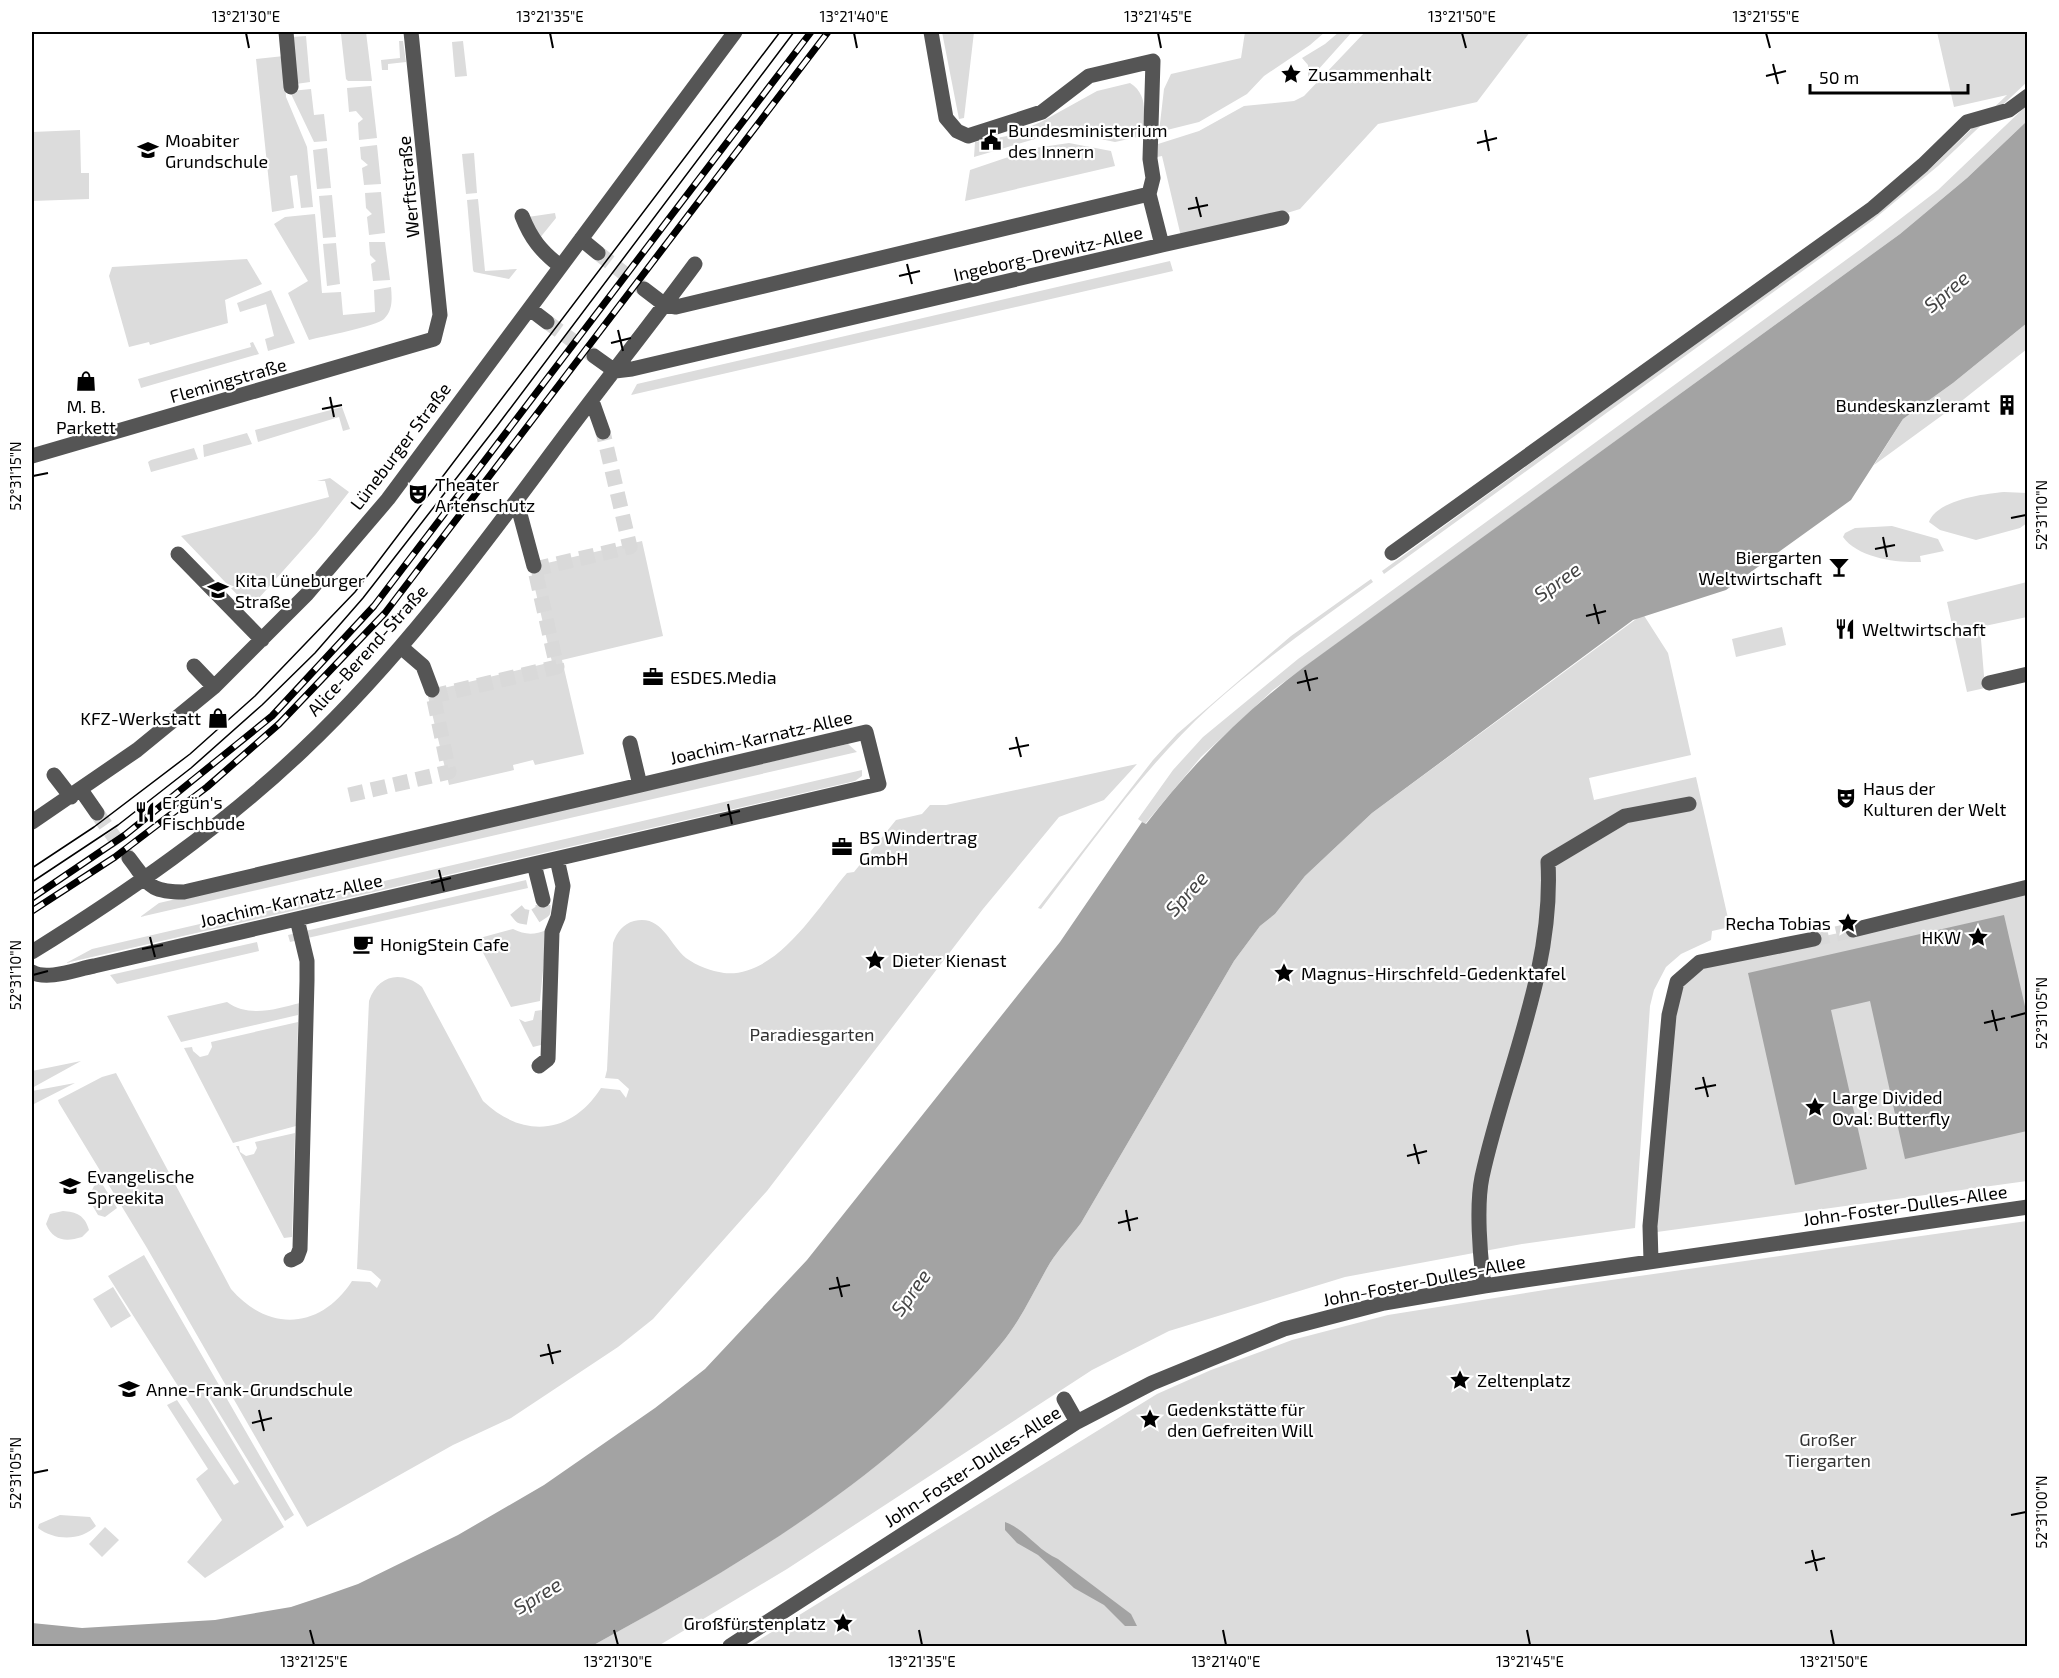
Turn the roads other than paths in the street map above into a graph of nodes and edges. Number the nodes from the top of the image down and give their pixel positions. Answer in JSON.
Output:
{"nodes":[{"id":1,"x":286,"y":32,"type":"edge"},
{"id":2,"x":411,"y":32,"type":"edge"},
{"id":3,"x":735,"y":32,"type":"edge"},
{"id":4,"x":931,"y":32,"type":"edge"},
{"id":5,"x":291,"y":87,"type":"dead end"},
{"id":6,"x":2028,"y":96,"type":"edge"},
{"id":7,"x":1149,"y":194,"type":"junction"},
{"id":8,"x":522,"y":216,"type":"dead end"},
{"id":9,"x":1282,"y":218,"type":"dead end"},
{"id":10,"x":581,"y":240,"type":"junction"},
{"id":11,"x":1162,"y":245,"type":"junction"},
{"id":12,"x":598,"y":253,"type":"tunnel mouth"},
{"id":13,"x":695,"y":264,"type":"dead end"},
{"id":14,"x":560,"y":266,"type":"junction"},
{"id":15,"x":644,"y":289,"type":"tunnel mouth"},
{"id":16,"x":664,"y":305,"type":"junction"},
{"id":17,"x":530,"y":309,"type":"junction"},
{"id":18,"x":547,"y":322,"type":"tunnel mouth"},
{"id":19,"x":434,"y":339,"type":"joint"},
{"id":20,"x":594,"y":356,"type":"tunnel mouth"},
{"id":21,"x":615,"y":371,"type":"junction"},
{"id":22,"x":592,"y":401,"type":"junction"},
{"id":23,"x":603,"y":432,"type":"tunnel mouth"},
{"id":24,"x":32,"y":456,"type":"edge"},
{"id":25,"x":517,"y":503,"type":"junction"},
{"id":26,"x":1392,"y":553,"type":"dead end"},
{"id":27,"x":178,"y":554,"type":"dead end"},
{"id":28,"x":534,"y":566,"type":"tunnel mouth"},
{"id":29,"x":262,"y":640,"type":"junction"},
{"id":30,"x":401,"y":647,"type":"junction"},
{"id":31,"x":194,"y":666,"type":"dead end"},
{"id":32,"x":2028,"y":674,"type":"edge"},
{"id":33,"x":1989,"y":683,"type":"dead end"},
{"id":34,"x":214,"y":687,"type":"junction"},
{"id":35,"x":432,"y":690,"type":"tunnel mouth"},
{"id":36,"x":630,"y":743,"type":"dead end"},
{"id":37,"x":54,"y":775,"type":"dead end"},
{"id":38,"x":640,"y":785,"type":"junction"},
{"id":39,"x":76,"y":793,"type":"junction"},
{"id":40,"x":1689,"y":804,"type":"dead end"},
{"id":41,"x":97,"y":813,"type":"tunnel mouth"},
{"id":42,"x":32,"y":822,"type":"edge"},
{"id":43,"x":129,"y":858,"type":"tunnel mouth"},
{"id":44,"x":557,"y":859,"type":"junction"},
{"id":45,"x":534,"y":864,"type":"junction"},
{"id":46,"x":145,"y":879,"type":"junction"},
{"id":47,"x":2028,"y":887,"type":"edge"},
{"id":48,"x":543,"y":900,"type":"dead end"},
{"id":49,"x":297,"y":919,"type":"junction"},
{"id":50,"x":1853,"y":930,"type":"tunnel mouth"},
{"id":51,"x":1814,"y":939,"type":"tunnel mouth"},
{"id":52,"x":32,"y":952,"type":"edge"},
{"id":53,"x":32,"y":972,"type":"edge"},
{"id":54,"x":539,"y":1066,"type":"dead end"},
{"id":55,"x":2028,"y":1208,"type":"edge"},
{"id":56,"x":291,"y":1260,"type":"dead end"},
{"id":57,"x":1651,"y":1261,"type":"junction"},
{"id":58,"x":1484,"y":1286,"type":"junction"},
{"id":59,"x":1064,"y":1399,"type":"dead end"},
{"id":60,"x":1077,"y":1422,"type":"junction"},
{"id":61,"x":730,"y":1647,"type":"edge"}],
"edges":[{"from":1,"to":5,"type":"street"},
{"from":2,"to":19,"type":"street","name":"Werftstraße"},
{"from":3,"to":10,"type":"street","name":"Lüneburger Straße"},
{"from":4,"to":7,"type":"street"},
{"from":6,"to":26,"type":"street"},
{"from":7,"to":11,"type":"street","name":"Ingeborg-Drewitz-Allee"},
{"from":7,"to":16,"type":"street","name":"Ingeborg-Drewitz-Allee"},
{"from":8,"to":14,"type":"street"},
{"from":9,"to":11,"type":"street"},
{"from":10,"to":12,"type":"street"},
{"from":10,"to":14,"type":"street","name":"Lüneburger Straße"},
{"from":11,"to":21,"type":"street","name":"Ingeborg-Drewitz-Allee"},
{"from":13,"to":16,"type":"street","name":"Alice-Berend-Straße"},
{"from":14,"to":17,"type":"street","name":"Lüneburger Straße"},
{"from":15,"to":16,"type":"street"},
{"from":16,"to":21,"type":"street","name":"Alice-Berend-Straße"},
{"from":17,"to":18,"type":"street"},
{"from":17,"to":29,"type":"street","name":"Lüneburger Straße"},
{"from":19,"to":24,"type":"street","name":"Flemingstraße"},
{"from":20,"to":21,"type":"street"},
{"from":21,"to":22,"type":"street","name":"Alice-Berend-Straße"},
{"from":22,"to":23,"type":"street"},
{"from":22,"to":25,"type":"street","name":"Alice-Berend-Straße"},
{"from":25,"to":28,"type":"street"},
{"from":25,"to":30,"type":"street","name":"Alice-Berend-Straße"},
{"from":27,"to":29,"type":"street"},
{"from":29,"to":34,"type":"street","name":"Lüneburger Straße"},
{"from":30,"to":35,"type":"street"},
{"from":30,"to":46,"type":"street","name":"Alice-Berend-Straße"},
{"from":31,"to":34,"type":"street"},
{"from":32,"to":33,"type":"street"},
{"from":34,"to":39,"type":"street","name":"Lüneburger Straße"},
{"from":36,"to":38,"type":"street"},
{"from":37,"to":39,"type":"street"},
{"from":38,"to":44,"type":"street","name":"Joachim-Karnatz-Allee"},
{"from":38,"to":46,"type":"street","name":"Joachim-Karnatz-Allee"},
{"from":39,"to":41,"type":"street"},
{"from":39,"to":42,"type":"street","name":"Lüneburger Straße"},
{"from":40,"to":58,"type":"street"},
{"from":43,"to":46,"type":"street","name":"Joachim-Karnatz-Allee"},
{"from":44,"to":45,"type":"street","name":"Joachim-Karnatz-Allee"},
{"from":44,"to":54,"type":"street"},
{"from":45,"to":48,"type":"street"},
{"from":45,"to":49,"type":"street","name":"Joachim-Karnatz-Allee"},
{"from":46,"to":52,"type":"street","name":"Alice-Berend-Straße"},
{"from":47,"to":50,"type":"street"},
{"from":49,"to":53,"type":"street","name":"Joachim-Karnatz-Allee"},
{"from":49,"to":56,"type":"street"},
{"from":51,"to":57,"type":"street"},
{"from":55,"to":57,"type":"street","name":"John-Foster-Dulles-Allee"},
{"from":57,"to":58,"type":"street","name":"John-Foster-Dulles-Allee"},
{"from":58,"to":60,"type":"street","name":"John-Foster-Dulles-Allee"},
{"from":59,"to":60,"type":"street"},
{"from":60,"to":61,"type":"street","name":"John-Foster-Dulles-Allee"}]}
